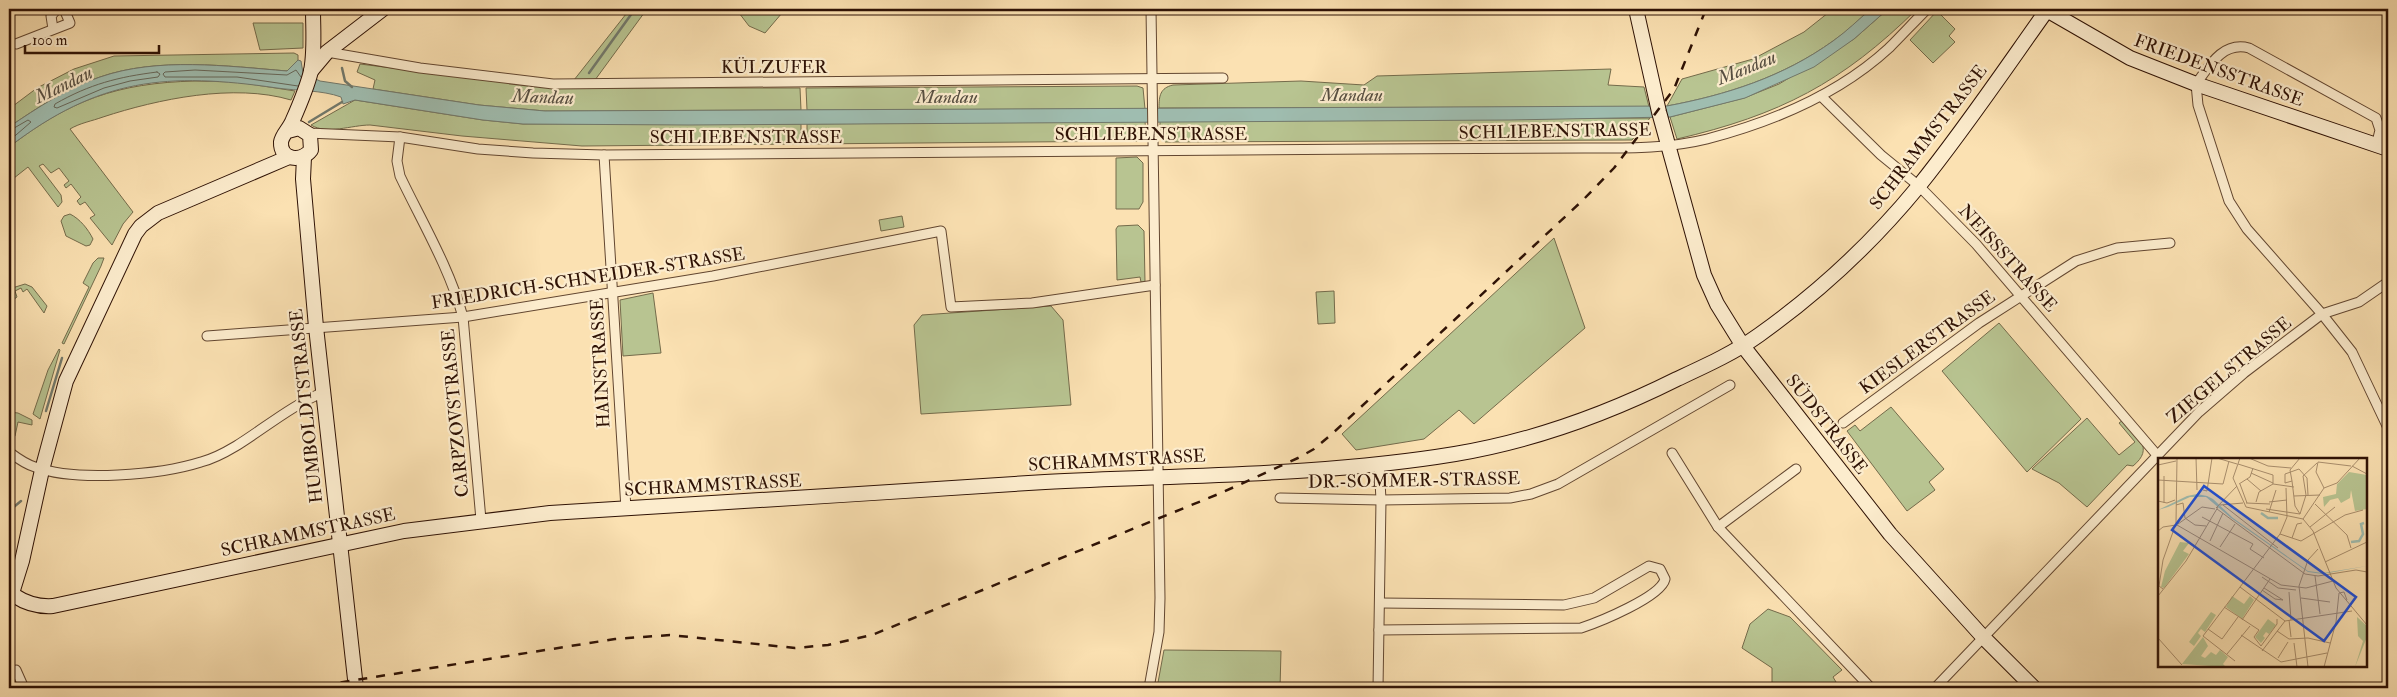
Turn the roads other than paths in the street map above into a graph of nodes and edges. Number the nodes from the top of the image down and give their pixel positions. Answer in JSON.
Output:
{"nodes":[{"id":1,"x":57,"y":9,"type":"edge"},
{"id":2,"x":64,"y":9,"type":"edge"},
{"id":3,"x":313,"y":9,"type":"edge"},
{"id":4,"x":384,"y":9,"type":"edge"},
{"id":5,"x":1151,"y":9,"type":"edge"},
{"id":6,"x":1636,"y":9,"type":"edge"},
{"id":7,"x":1927,"y":9,"type":"edge"},
{"id":8,"x":2046,"y":10,"type":"edge"},
{"id":9,"x":53,"y":29,"type":"junction"},
{"id":10,"x":16,"y":44,"type":"dead end"},
{"id":11,"x":316,"y":63,"type":"junction"},
{"id":12,"x":1223,"y":78,"type":"dead end"},
{"id":13,"x":1152,"y":79,"type":"junction"},
{"id":14,"x":2196,"y":84,"type":"junction"},
{"id":15,"x":1821,"y":96,"type":"junction"},
{"id":16,"x":296,"y":112,"type":"junction"},
{"id":17,"x":288,"y":131,"type":"junction"},
{"id":18,"x":306,"y":131,"type":"junction"},
{"id":19,"x":334,"y":135,"type":"junction"},
{"id":20,"x":400,"y":137,"type":"junction"},
{"id":21,"x":1668,"y":141,"type":"junction"},
{"id":22,"x":2382,"y":147,"type":"edge"},
{"id":23,"x":1153,"y":151,"type":"junction"},
{"id":24,"x":296,"y":154,"type":"junction"},
{"id":25,"x":604,"y":155,"type":"junction"},
{"id":26,"x":1919,"y":186,"type":"junction"},
{"id":27,"x":2170,"y":243,"type":"dead end"},
{"id":28,"x":2388,"y":282,"type":"edge"},
{"id":29,"x":1155,"y":285,"type":"junction"},
{"id":30,"x":612,"y":292,"type":"junction"},
{"id":31,"x":2019,"y":295,"type":"junction"},
{"id":32,"x":2322,"y":314,"type":"junction"},
{"id":33,"x":463,"y":316,"type":"junction"},
{"id":34,"x":316,"y":327,"type":"junction"},
{"id":35,"x":207,"y":336,"type":"dead end"},
{"id":36,"x":1743,"y":346,"type":"junction"},
{"id":37,"x":1730,"y":385,"type":"dead end"},
{"id":38,"x":324,"y":392,"type":"junction"},
{"id":39,"x":1843,"y":423,"type":"dead end"},
{"id":40,"x":2388,"y":428,"type":"edge"},
{"id":41,"x":9,"y":452,"type":"edge"},
{"id":42,"x":1672,"y":453,"type":"dead end"},
{"id":43,"x":2157,"y":455,"type":"junction"},
{"id":44,"x":1379,"y":463,"type":"junction"},
{"id":45,"x":1796,"y":469,"type":"dead end"},
{"id":46,"x":42,"y":470,"type":"junction"},
{"id":47,"x":1159,"y":477,"type":"junction"},
{"id":48,"x":1280,"y":498,"type":"dead end"},
{"id":49,"x":1381,"y":500,"type":"junction"},
{"id":50,"x":626,"y":509,"type":"junction"},
{"id":51,"x":481,"y":520,"type":"junction"},
{"id":52,"x":1718,"y":527,"type":"junction"},
{"id":53,"x":340,"y":544,"type":"junction"},
{"id":54,"x":13,"y":593,"type":"edge"},
{"id":55,"x":1380,"y":603,"type":"junction"},
{"id":56,"x":1379,"y":630,"type":"junction"},
{"id":57,"x":1983,"y":637,"type":"junction"},
{"id":58,"x":16,"y":670,"type":"dead end"},
{"id":59,"x":24,"y":688,"type":"edge"},
{"id":60,"x":356,"y":688,"type":"edge"},
{"id":61,"x":1149,"y":688,"type":"edge"},
{"id":62,"x":1378,"y":688,"type":"edge"},
{"id":63,"x":1870,"y":688,"type":"edge"},
{"id":64,"x":1935,"y":688,"type":"edge"},
{"id":65,"x":2034,"y":688,"type":"edge"}],
"edges":[{"from":1,"to":9,"type":"street"},
{"from":2,"to":9,"type":"street"},
{"from":3,"to":11,"type":"main road"},
{"from":4,"to":11,"type":"main road"},
{"from":5,"to":13,"type":"street"},
{"from":6,"to":21,"type":"main road","name":"SÜDSTRASSE"},
{"from":7,"to":15,"type":"street","name":"SCHLIEBENSTRASSE"},
{"from":8,"to":14,"type":"main road","name":"FRIEDENSSTRASSE"},
{"from":8,"to":26,"type":"main road","name":"SCHRAMMSTRASSE"},
{"from":9,"to":10,"type":"street"},
{"from":11,"to":13,"type":"street","name":"KÜLZUFER"},
{"from":11,"to":16,"type":"main road"},
{"from":12,"to":13,"type":"street","name":"KÜLZUFER"},
{"from":13,"to":23,"type":"street"},
{"from":14,"to":22,"type":"main road","name":"FRIEDENSSTRASSE"},
{"from":14,"to":22,"type":"street"},
{"from":14,"to":32,"type":"street"},
{"from":15,"to":21,"type":"street","name":"SCHLIEBENSTRASSE"},
{"from":15,"to":26,"type":"street","name":"NEISSSTRASSE"},
{"from":16,"to":17,"type":"main road"},
{"from":16,"to":18,"type":"main road","name":"HUMBOLDTSTRASSE"},
{"from":17,"to":18,"type":"main road"},
{"from":17,"to":24,"type":"main road"},
{"from":18,"to":19,"type":"street","name":"SCHLIEBENSTRASSE"},
{"from":18,"to":24,"type":"main road","name":"HUMBOLDTSTRASSE"},
{"from":19,"to":20,"type":"street","name":"SCHLIEBENSTRASSE"},
{"from":19,"to":24,"type":"street","name":"SCHLIEBENSTRASSE"},
{"from":20,"to":25,"type":"street","name":"SCHLIEBENSTRASSE"},
{"from":20,"to":33,"type":"street","name":"CARPZOVSTRASSE"},
{"from":21,"to":23,"type":"street","name":"SCHLIEBENSTRASSE"},
{"from":21,"to":36,"type":"main road","name":"SÜDSTRASSE"},
{"from":23,"to":25,"type":"street","name":"SCHLIEBENSTRASSE"},
{"from":23,"to":29,"type":"street"},
{"from":24,"to":34,"type":"main road","name":"HUMBOLDTSTRASSE"},
{"from":24,"to":46,"type":"main road"},
{"from":25,"to":30,"type":"street","name":"HAINSTRASSE"},
{"from":26,"to":31,"type":"street","name":"NEISSSTRASSE"},
{"from":26,"to":36,"type":"main road","name":"SCHRAMMSTRASSE"},
{"from":27,"to":31,"type":"street","name":"KIESLERSTRASSE"},
{"from":28,"to":32,"type":"street","name":"ZIEGELSTRASSE"},
{"from":29,"to":30,"type":"street","name":"FRIEDRICH-SCHNEIDER-STRASSE"},
{"from":29,"to":47,"type":"street"},
{"from":30,"to":33,"type":"street","name":"FRIEDRICH-SCHNEIDER-STRASSE"},
{"from":30,"to":50,"type":"street","name":"HAINSTRASSE"},
{"from":31,"to":39,"type":"street","name":"KIESLERSTRASSE"},
{"from":31,"to":43,"type":"street","name":"NEISSSTRASSE"},
{"from":32,"to":40,"type":"street"},
{"from":32,"to":43,"type":"street","name":"ZIEGELSTRASSE"},
{"from":33,"to":34,"type":"street","name":"FRIEDRICH-SCHNEIDER-STRASSE"},
{"from":33,"to":51,"type":"street","name":"CARPZOVSTRASSE"},
{"from":34,"to":35,"type":"street","name":"FRIEDRICH-SCHNEIDER-STRASSE"},
{"from":34,"to":38,"type":"main road","name":"HUMBOLDTSTRASSE"},
{"from":36,"to":44,"type":"main road","name":"SCHRAMMSTRASSE"},
{"from":36,"to":57,"type":"main road","name":"SÜDSTRASSE"},
{"from":37,"to":49,"type":"street","name":"DR.-SOMMER-STRASSE"},
{"from":38,"to":46,"type":"street"},
{"from":38,"to":53,"type":"main road","name":"HUMBOLDTSTRASSE"},
{"from":41,"to":46,"type":"street"},
{"from":42,"to":52,"type":"street"},
{"from":43,"to":57,"type":"street","name":"ZIEGELSTRASSE"},
{"from":44,"to":47,"type":"main road","name":"SCHRAMMSTRASSE"},
{"from":44,"to":49,"type":"street"},
{"from":45,"to":52,"type":"street"},
{"from":46,"to":54,"type":"main road"},
{"from":47,"to":50,"type":"main road","name":"SCHRAMMSTRASSE"},
{"from":47,"to":61,"type":"street"},
{"from":48,"to":49,"type":"street","name":"DR.-SOMMER-STRASSE"},
{"from":49,"to":55,"type":"street"},
{"from":50,"to":51,"type":"main road","name":"SCHRAMMSTRASSE"},
{"from":51,"to":53,"type":"main road","name":"SCHRAMMSTRASSE"},
{"from":52,"to":63,"type":"street"},
{"from":53,"to":54,"type":"main road","name":"SCHRAMMSTRASSE"},
{"from":53,"to":60,"type":"main road","name":"HUMBOLDTSTRASSE"},
{"from":55,"to":56,"type":"street"},
{"from":55,"to":56,"type":"street"},
{"from":56,"to":62,"type":"street"},
{"from":57,"to":64,"type":"street","name":"ZIEGELSTRASSE"},
{"from":57,"to":65,"type":"main road","name":"SÜDSTRASSE"},
{"from":58,"to":59,"type":"street"}]}
